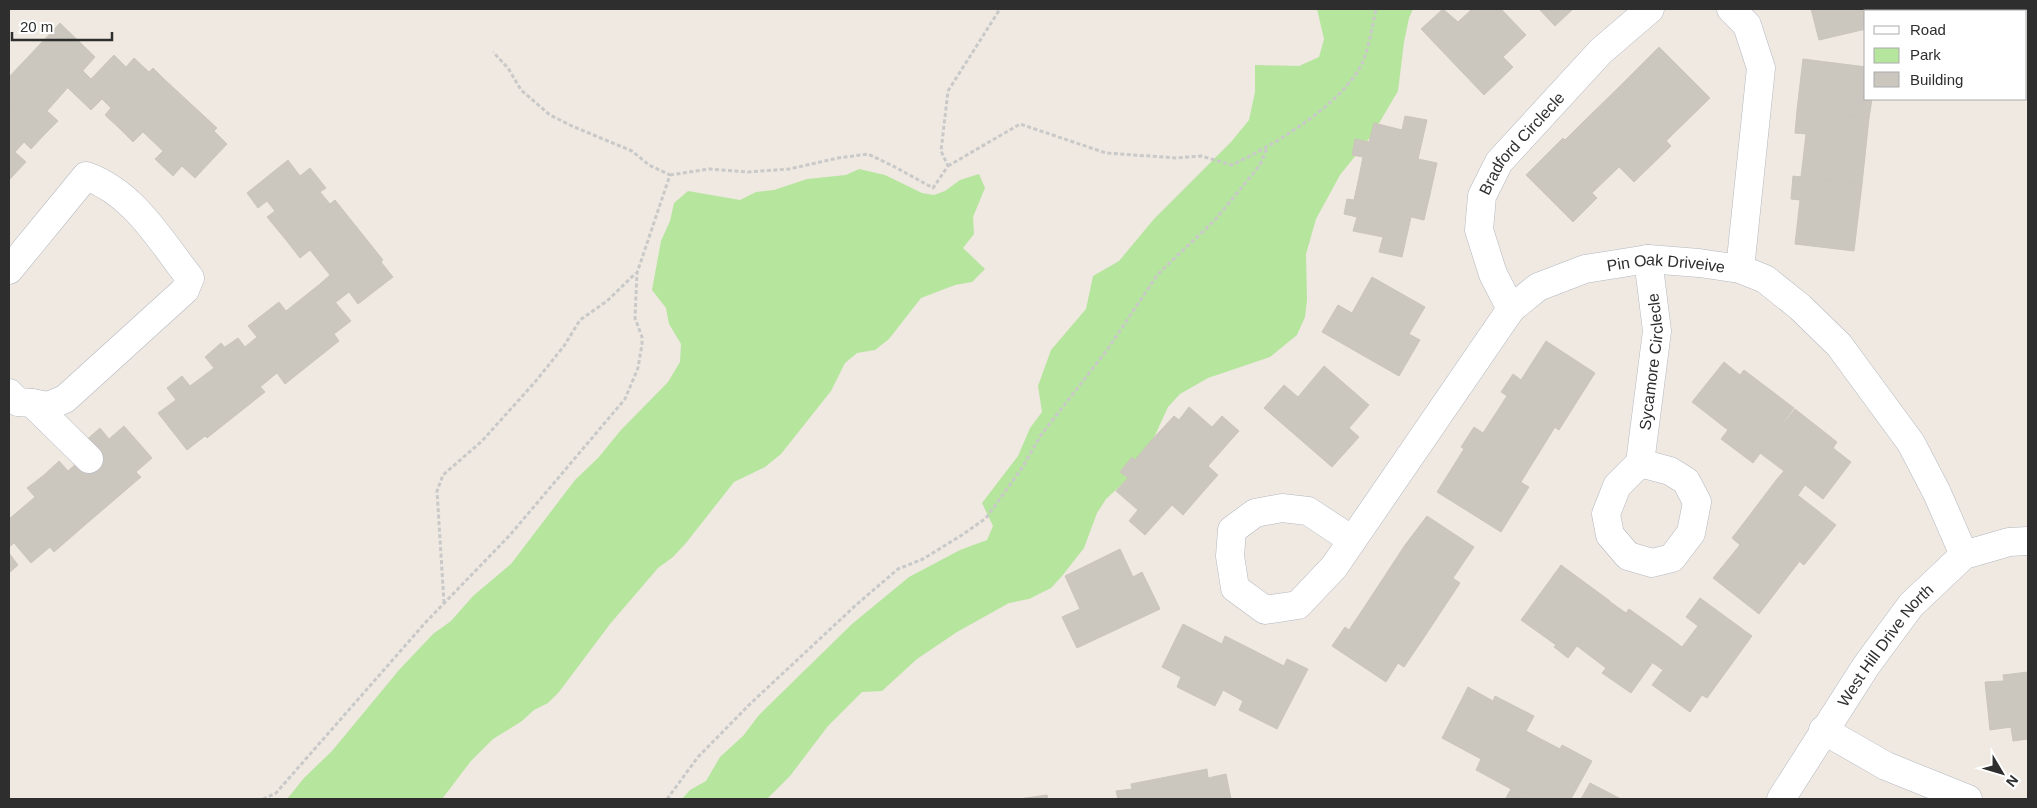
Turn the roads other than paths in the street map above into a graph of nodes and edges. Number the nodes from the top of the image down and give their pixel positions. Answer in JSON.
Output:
{"nodes":[{"id":1,"x":1650,"y":9,"type":"edge"},
{"id":2,"x":1731,"y":9,"type":"edge"},
{"id":3,"x":1648,"y":259,"type":"junction"},
{"id":4,"x":1740,"y":269,"type":"junction"},
{"id":5,"x":9,"y":270,"type":"edge"},
{"id":6,"x":1511,"y":310,"type":"junction"},
{"id":7,"x":20,"y":398,"type":"edge"},
{"id":8,"x":89,"y":459,"type":"dead end"},
{"id":9,"x":1640,"y":463,"type":"dead end"},
{"id":10,"x":1352,"y":540,"type":"junction"},
{"id":11,"x":2028,"y":541,"type":"edge"},
{"id":12,"x":1964,"y":555,"type":"junction"},
{"id":13,"x":1824,"y":730,"type":"junction"},
{"id":14,"x":1781,"y":799,"type":"edge"},
{"id":15,"x":1968,"y":799,"type":"edge"}],
"edges":[{"from":1,"to":6,"type":"street","name":"Bradford Circlecle"},
{"from":2,"to":4,"type":"street"},
{"from":3,"to":4,"type":"street","name":"Pin Oak Driveive"},
{"from":3,"to":6,"type":"street","name":"Pin Oak Driveive"},
{"from":3,"to":9,"type":"street","name":"Sycamore Circlecle"},
{"from":4,"to":12,"type":"street","name":"Pin Oak Driveive"},
{"from":5,"to":7,"type":"street"},
{"from":6,"to":10,"type":"street","name":"Pin Oak Driveive"},
{"from":7,"to":8,"type":"street"},
{"from":10,"to":10,"type":"street","name":"Pin Oak Driveive"},
{"from":11,"to":12,"type":"street","name":"West Hill Drive North"},
{"from":12,"to":13,"type":"street","name":"West Hill Drive North"},
{"from":13,"to":14,"type":"street","name":"West Hill Drive North"},
{"from":13,"to":15,"type":"street"}]}
